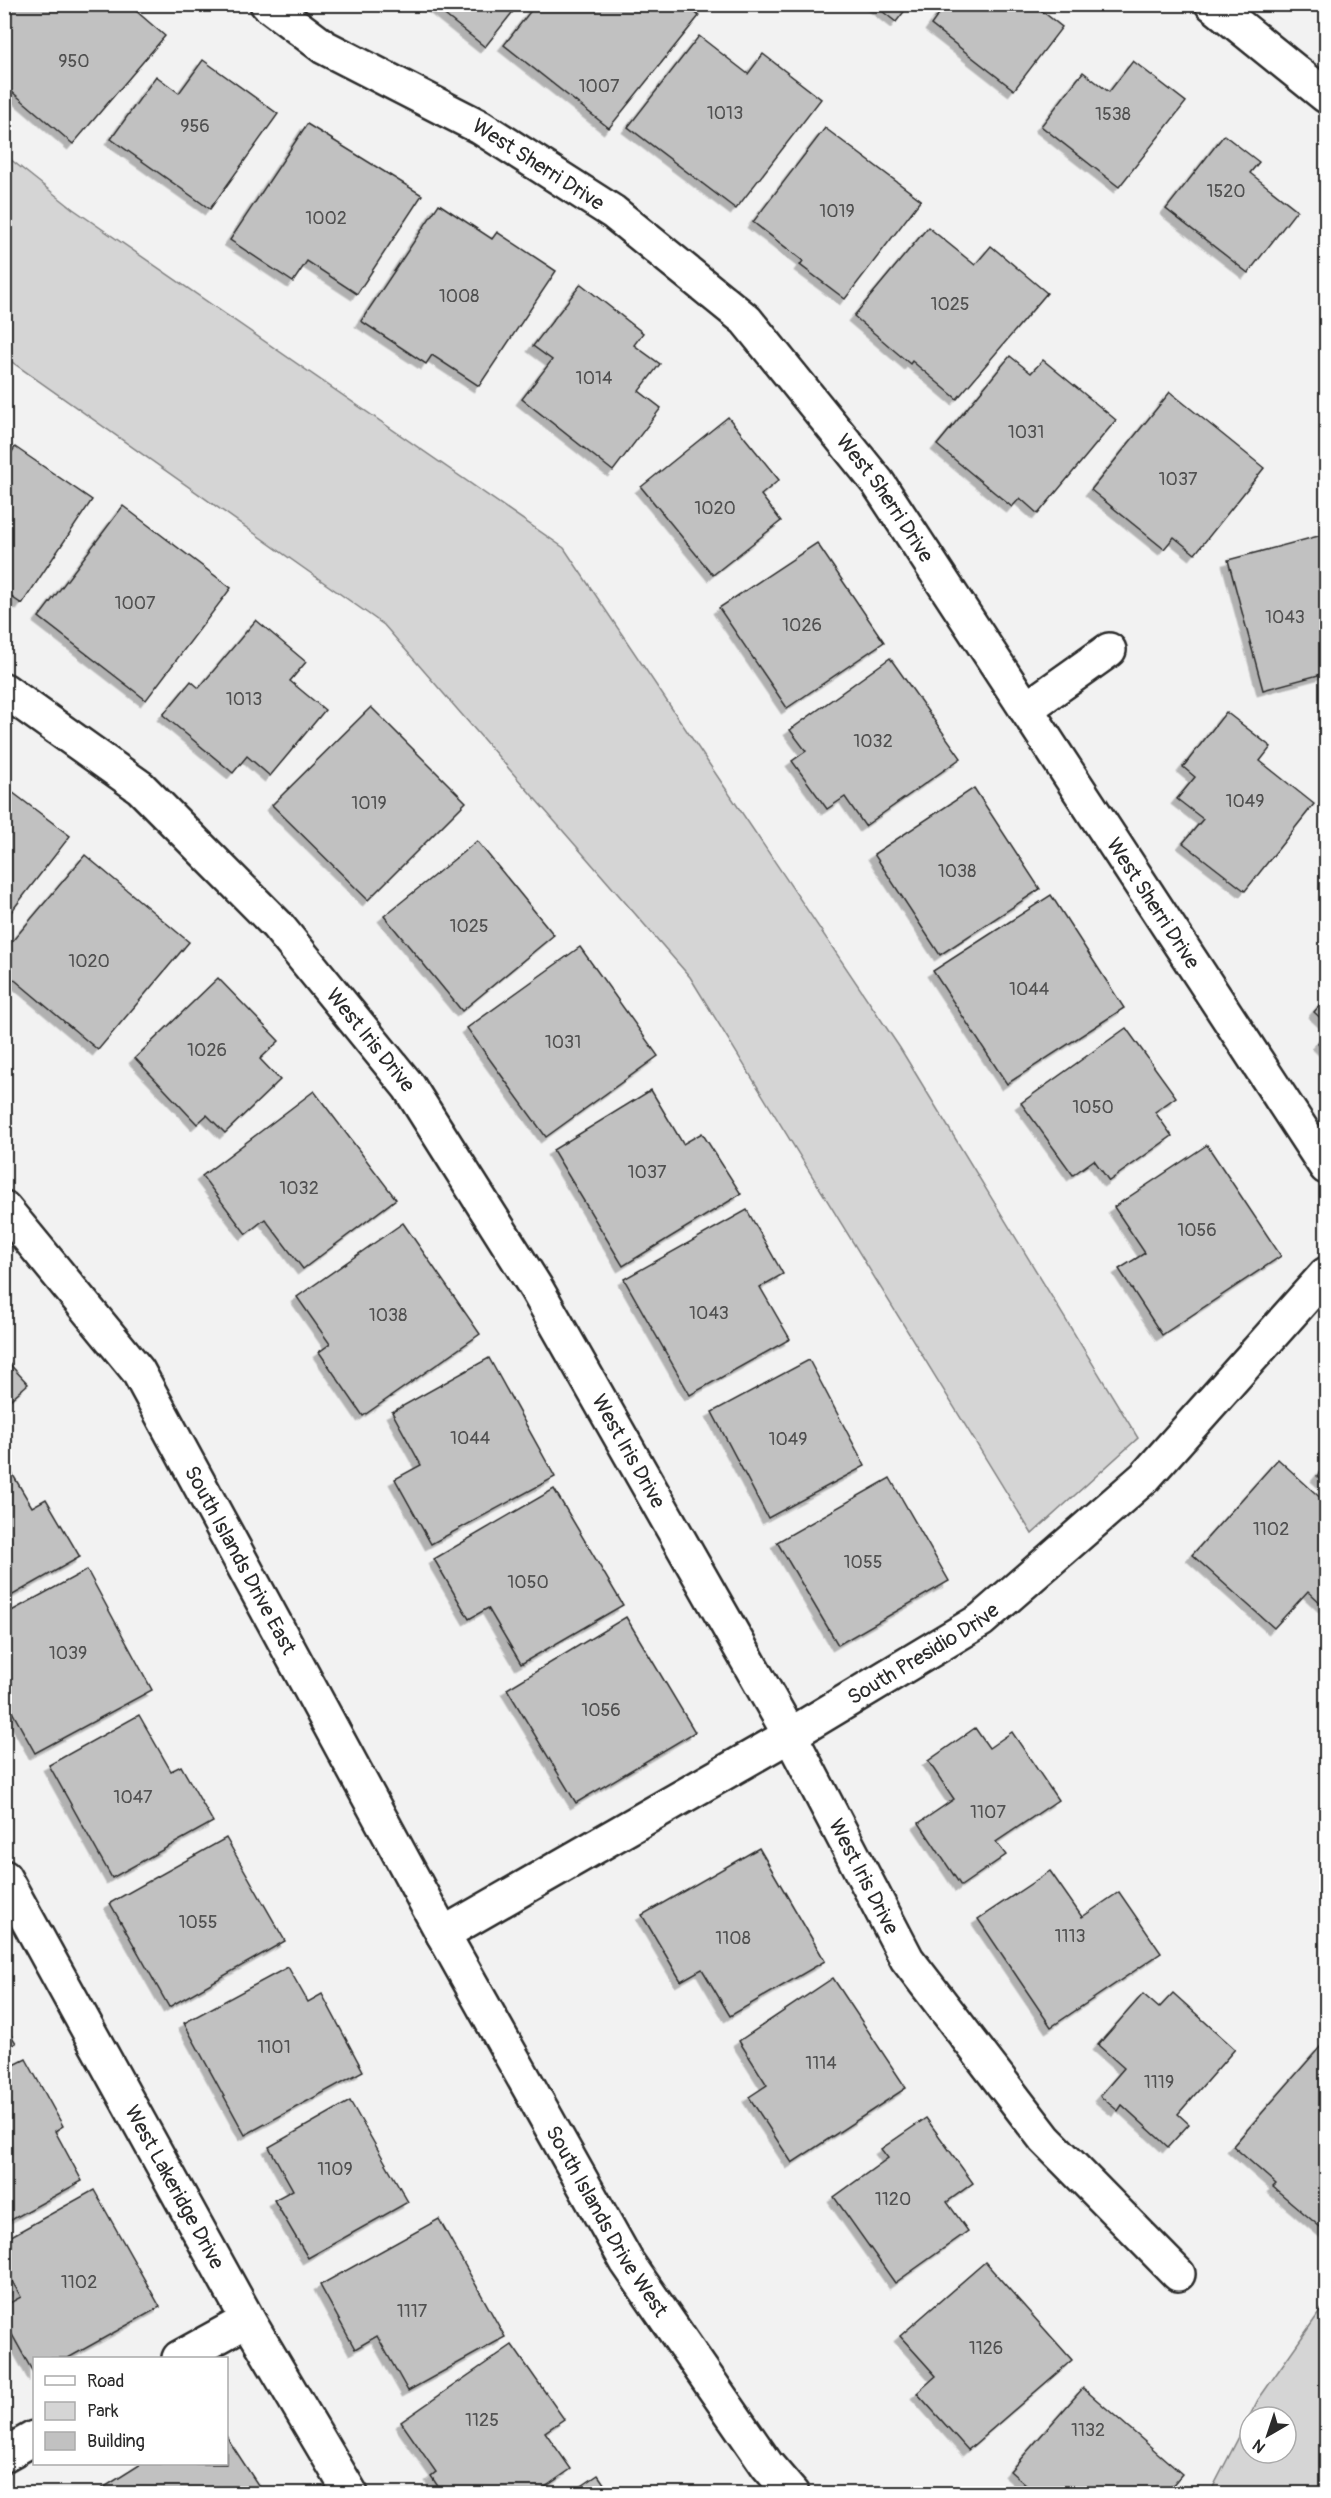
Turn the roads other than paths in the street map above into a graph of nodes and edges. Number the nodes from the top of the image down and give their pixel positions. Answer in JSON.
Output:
{"nodes":[{"id":1,"x":267,"y":4,"type":"edge"},
{"id":2,"x":1212,"y":4,"type":"edge"},
{"id":3,"x":1326,"y":96,"type":"edge"},
{"id":4,"x":1108,"y":650,"type":"dead end"},
{"id":5,"x":4,"y":690,"type":"edge"},
{"id":6,"x":1026,"y":709,"type":"junction"},
{"id":7,"x":1326,"y":1167,"type":"edge"},
{"id":8,"x":4,"y":1208,"type":"edge"},
{"id":9,"x":1326,"y":1274,"type":"edge"},
{"id":10,"x":790,"y":1735,"type":"junction"},
{"id":11,"x":4,"y":1877,"type":"edge"},
{"id":12,"x":443,"y":1934,"type":"junction"},
{"id":13,"x":1178,"y":2274,"type":"dead end"},
{"id":14,"x":248,"y":2320,"type":"junction"},
{"id":15,"x":181,"y":2357,"type":"edge"},
{"id":16,"x":33,"y":2439,"type":"edge"},
{"id":17,"x":4,"y":2455,"type":"edge"},
{"id":18,"x":351,"y":2493,"type":"edge"},
{"id":19,"x":792,"y":2493,"type":"edge"}],
"edges":[{"from":1,"to":6,"type":"street","name":"West Sherri Drive"},
{"from":2,"to":3,"type":"street"},
{"from":4,"to":6,"type":"street"},
{"from":5,"to":10,"type":"street","name":"West Iris Drive"},
{"from":6,"to":7,"type":"street","name":"West Sherri Drive"},
{"from":8,"to":12,"type":"street","name":"South Islands Drive East"},
{"from":9,"to":10,"type":"street","name":"South Presidio Drive"},
{"from":10,"to":12,"type":"street","name":"South Presidio Drive"},
{"from":10,"to":13,"type":"street","name":"West Iris Drive"},
{"from":11,"to":14,"type":"street","name":"West Lakeridge Drive"},
{"from":12,"to":19,"type":"street","name":"South Islands Drive West"},
{"from":14,"to":15,"type":"street"},
{"from":14,"to":18,"type":"street","name":"West Lakeridge Drive"},
{"from":16,"to":17,"type":"street"}]}
